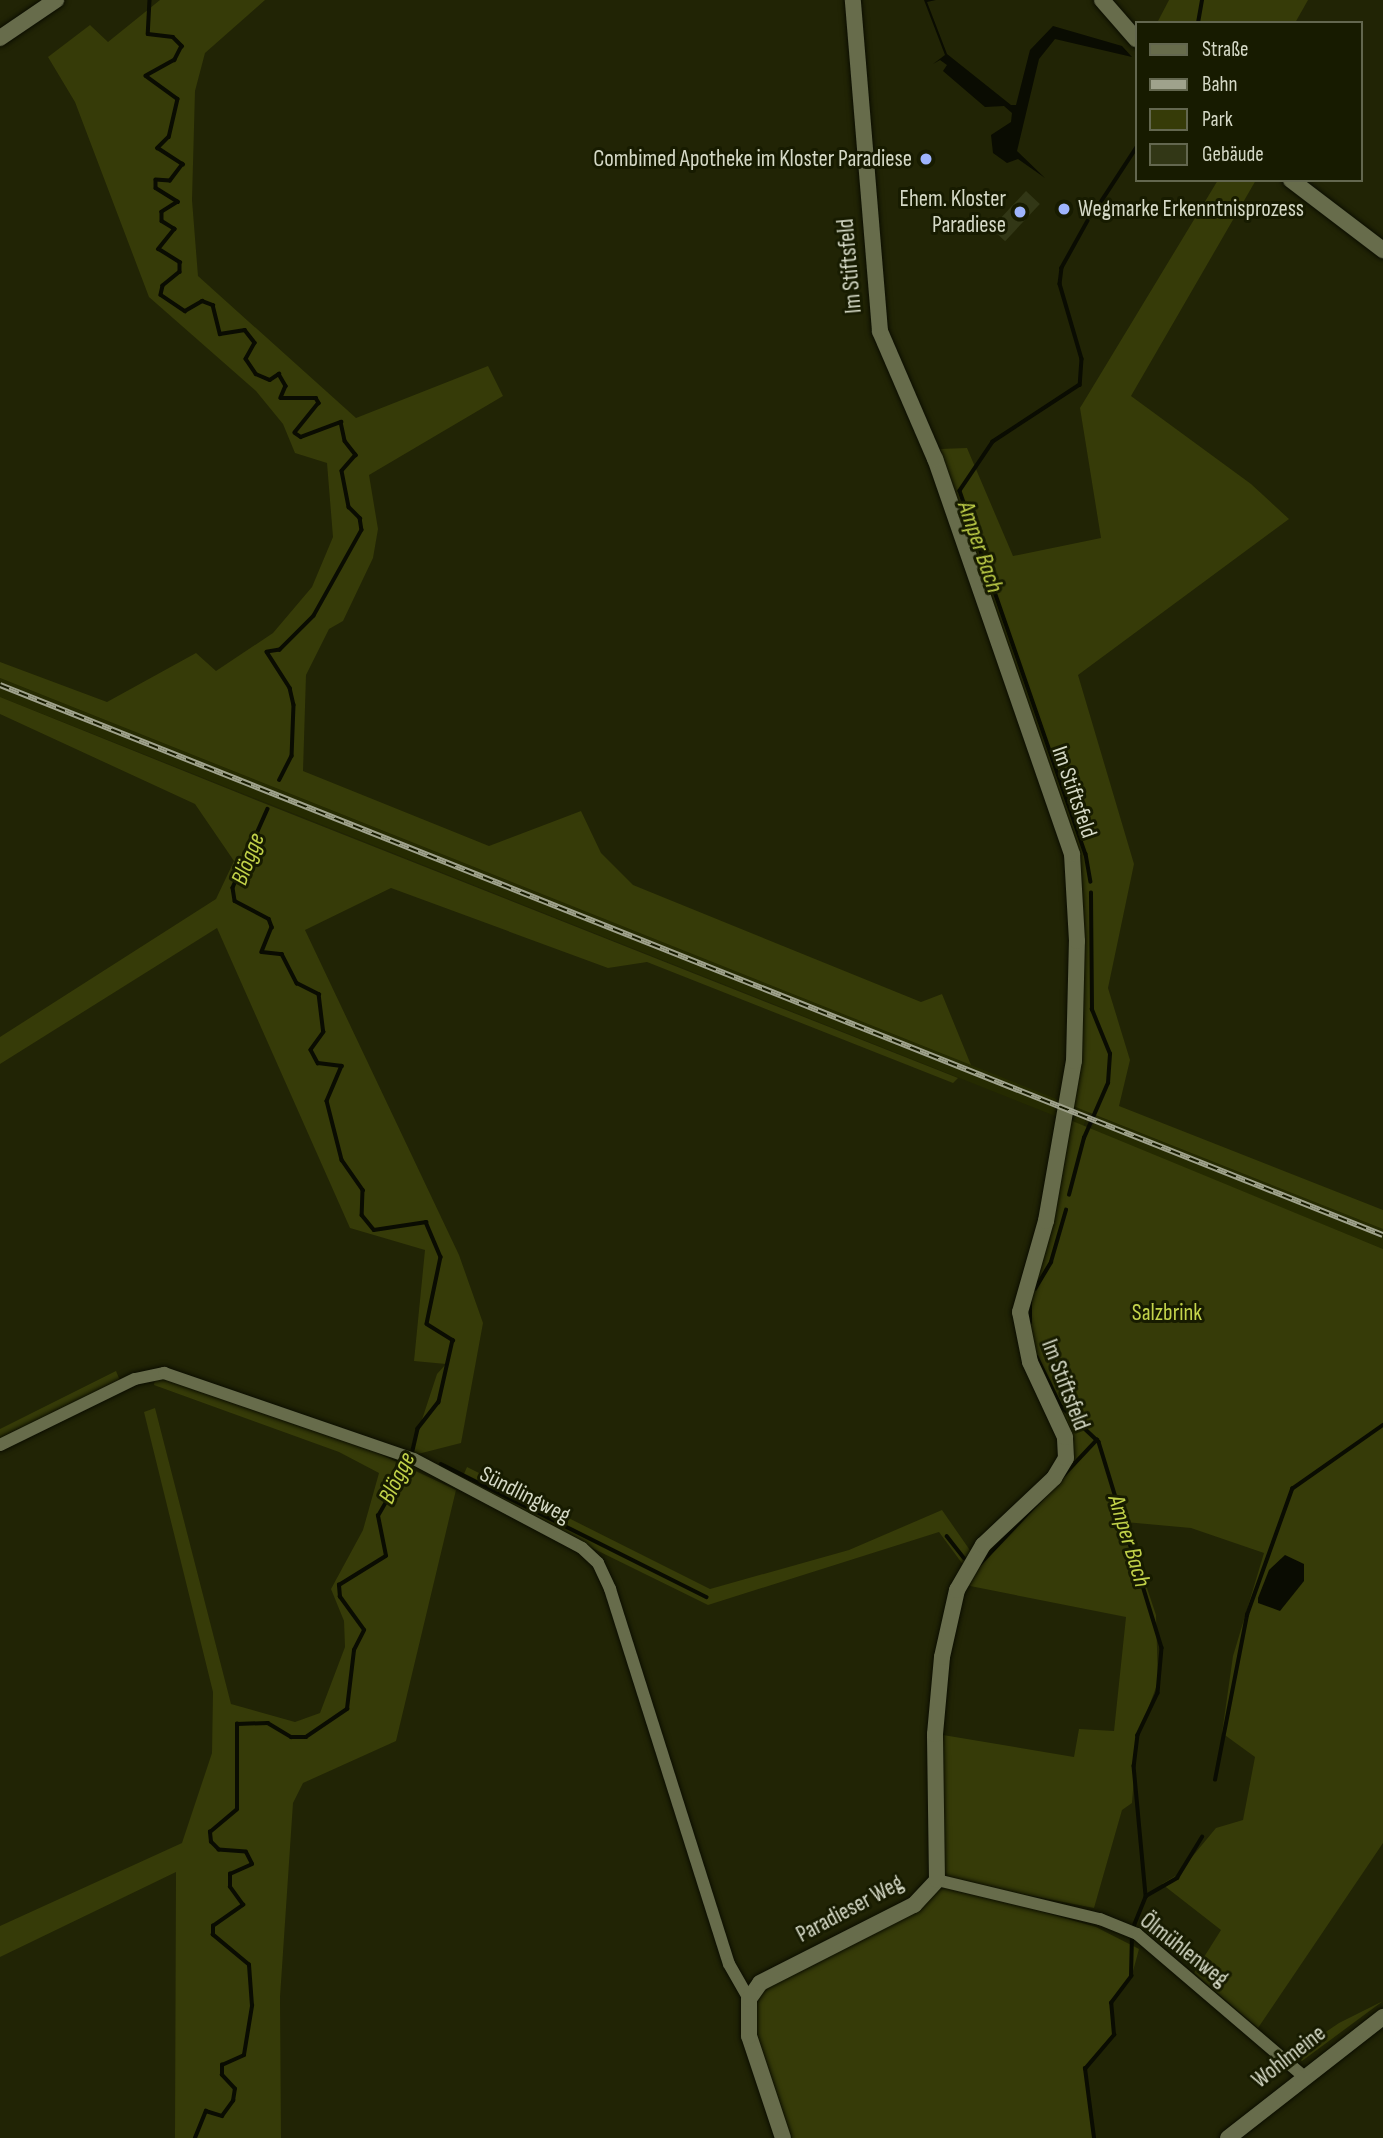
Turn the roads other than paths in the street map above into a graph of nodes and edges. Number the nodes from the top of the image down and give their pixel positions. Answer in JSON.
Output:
{"nodes":[{"id":1,"x":55,"y":0,"type":"edge"},
{"id":2,"x":853,"y":0,"type":"edge"},
{"id":3,"x":1102,"y":0,"type":"edge"},
{"id":4,"x":0,"y":37,"type":"edge"},
{"id":5,"x":1134,"y":37,"type":"edge"},
{"id":6,"x":1294,"y":182,"type":"edge"},
{"id":7,"x":1383,"y":250,"type":"edge"},
{"id":8,"x":0,"y":1445,"type":"edge"},
{"id":9,"x":963,"y":1571,"type":"joint"},
{"id":10,"x":937,"y":1880,"type":"junction"},
{"id":11,"x":750,"y":1998,"type":"junction"},
{"id":12,"x":1383,"y":2017,"type":"edge"},
{"id":13,"x":1302,"y":2075,"type":"junction"},
{"id":14,"x":783,"y":2138,"type":"edge"},
{"id":15,"x":1228,"y":2138,"type":"edge"}],
"edges":[{"from":1,"to":4,"type":"street"},
{"from":2,"to":9,"type":"street","name":"Im Stiftsfeld"},
{"from":3,"to":5,"type":"street"},
{"from":6,"to":7,"type":"street"},
{"from":8,"to":11,"type":"street","name":"Sündlingweg"},
{"from":9,"to":10,"type":"street","name":"Paradieser Weg"},
{"from":10,"to":11,"type":"street","name":"Paradieser Weg"},
{"from":10,"to":13,"type":"street","name":"Ölmühlenweg"},
{"from":11,"to":14,"type":"street"},
{"from":12,"to":13,"type":"street","name":"Wohlmeine"},
{"from":13,"to":15,"type":"street","name":"Wohlmeine"}]}
